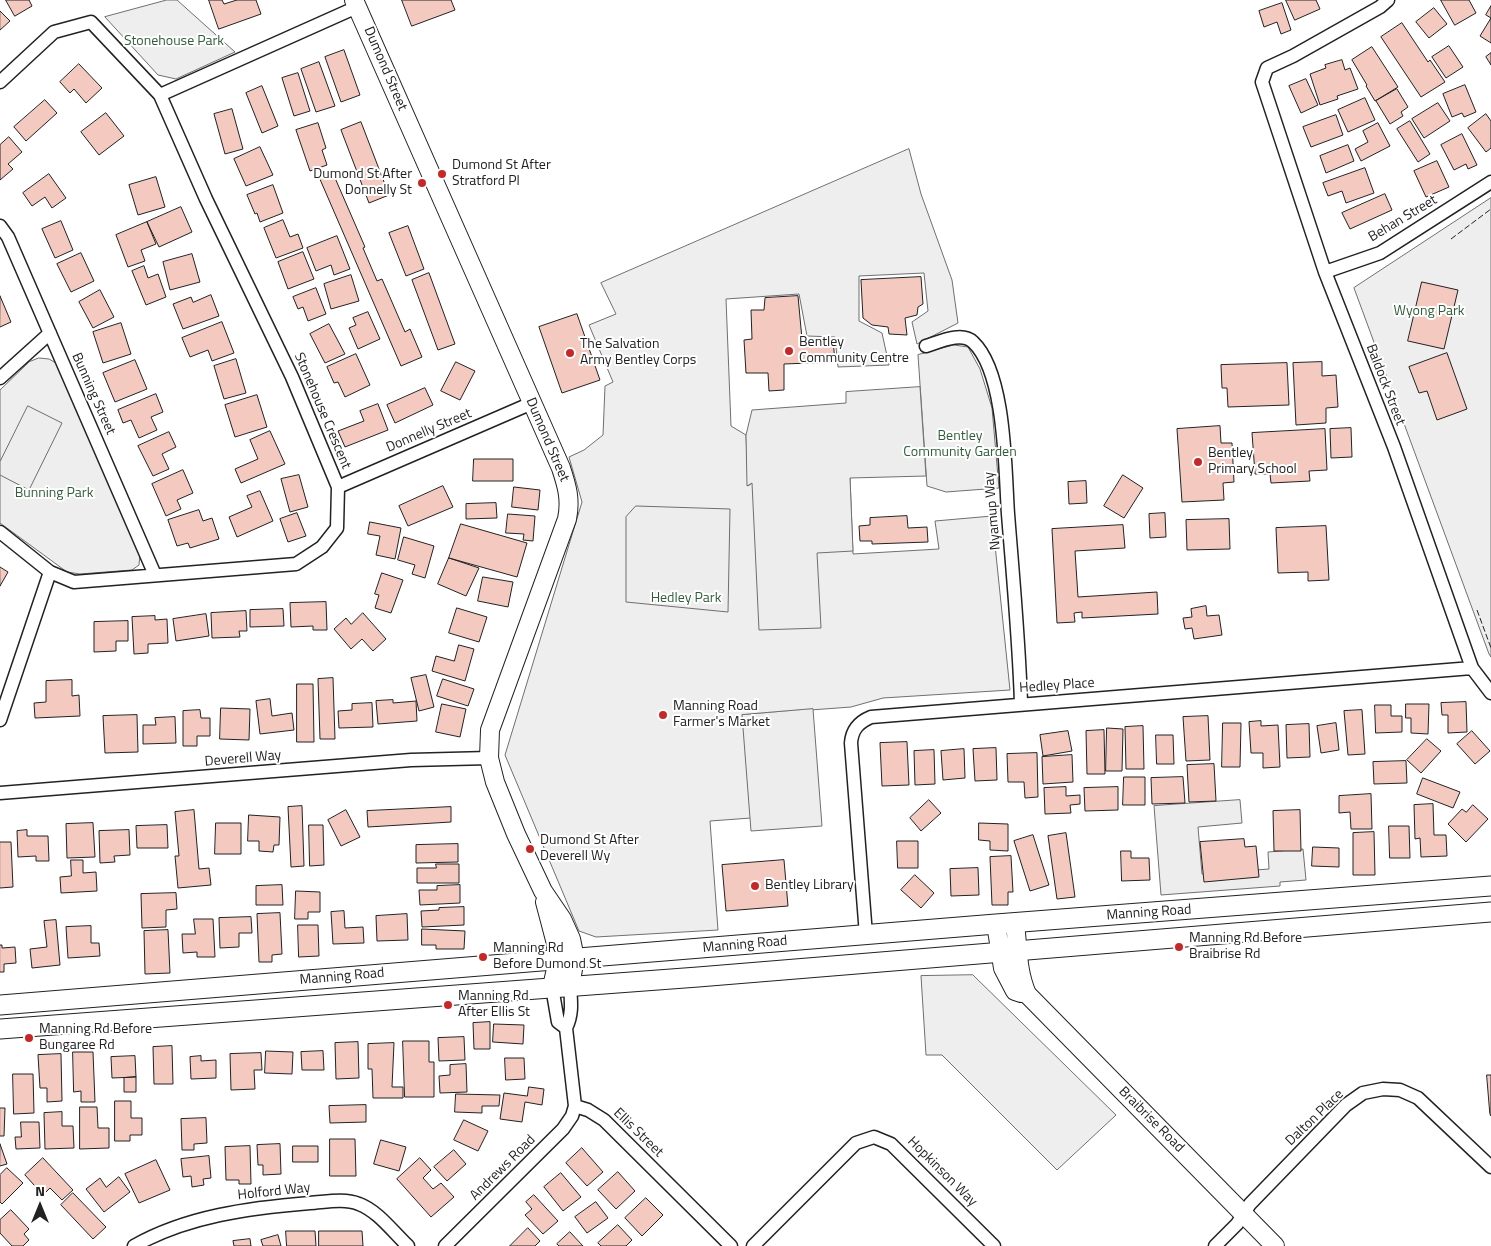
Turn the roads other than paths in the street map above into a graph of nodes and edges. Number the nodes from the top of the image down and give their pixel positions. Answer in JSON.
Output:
{"nodes":[{"id":1,"x":1388,"y":0,"type":"edge"},
{"id":2,"x":356,"y":3,"type":"edge"},
{"id":3,"x":0,"y":82,"type":"edge"},
{"id":4,"x":160,"y":95,"type":"junction"},
{"id":5,"x":1491,"y":182,"type":"edge"},
{"id":6,"x":0,"y":226,"type":"edge"},
{"id":7,"x":1325,"y":272,"type":"junction"},
{"id":8,"x":50,"y":334,"type":"junction"},
{"id":9,"x":926,"y":346,"type":"dead end"},
{"id":10,"x":0,"y":378,"type":"edge"},
{"id":11,"x":532,"y":403,"type":"junction"},
{"id":12,"x":338,"y":487,"type":"junction"},
{"id":13,"x":0,"y":532,"type":"edge"},
{"id":14,"x":50,"y":572,"type":"junction"},
{"id":15,"x":155,"y":575,"type":"junction"},
{"id":16,"x":1472,"y":668,"type":"junction"},
{"id":17,"x":1491,"y":693,"type":"edge"},
{"id":18,"x":1022,"y":703,"type":"junction"},
{"id":19,"x":0,"y":720,"type":"edge"},
{"id":20,"x":489,"y":758,"type":"junction"},
{"id":21,"x":0,"y":793,"type":"edge"},
{"id":22,"x":1491,"y":886,"type":"edge"},
{"id":23,"x":1491,"y":912,"type":"edge"},
{"id":24,"x":1015,"y":923,"type":"junction"},
{"id":25,"x":996,"y":924,"type":"junction"},
{"id":26,"x":866,"y":935,"type":"junction"},
{"id":27,"x":1009,"y":951,"type":"junction"},
{"id":28,"x":566,"y":959,"type":"junction"},
{"id":29,"x":561,"y":986,"type":"junction"},
{"id":30,"x":0,"y":1005,"type":"edge"},
{"id":31,"x":566,"y":1028,"type":"junction"},
{"id":32,"x":0,"y":1029,"type":"edge"},
{"id":33,"x":575,"y":1106,"type":"junction"},
{"id":34,"x":1491,"y":1167,"type":"edge"},
{"id":35,"x":1243,"y":1214,"type":"junction"},
{"id":36,"x":134,"y":1246,"type":"edge"},
{"id":37,"x":408,"y":1246,"type":"edge"},
{"id":38,"x":445,"y":1246,"type":"edge"},
{"id":39,"x":730,"y":1246,"type":"edge"},
{"id":40,"x":753,"y":1246,"type":"edge"},
{"id":41,"x":994,"y":1246,"type":"edge"},
{"id":42,"x":1215,"y":1246,"type":"edge"},
{"id":43,"x":1275,"y":1246,"type":"edge"}],
"edges":[{"from":1,"to":7,"type":"street","name":"Baldock Street"},
{"from":2,"to":4,"type":"street"},
{"from":2,"to":11,"type":"street","name":"Dumond Street"},
{"from":3,"to":4,"type":"street","name":"Stonehouse Crescent"},
{"from":4,"to":12,"type":"street","name":"Stonehouse Crescent"},
{"from":5,"to":7,"type":"street","name":"Behan Street"},
{"from":6,"to":8,"type":"street","name":"Bunning Street"},
{"from":7,"to":16,"type":"street","name":"Baldock Street"},
{"from":8,"to":10,"type":"street"},
{"from":8,"to":15,"type":"street","name":"Bunning Street"},
{"from":9,"to":18,"type":"street","name":"Nyamup Way"},
{"from":11,"to":12,"type":"street","name":"Donnelly Street"},
{"from":11,"to":20,"type":"street","name":"Dumond Street"},
{"from":12,"to":15,"type":"street","name":"Stonehouse Crescent"},
{"from":13,"to":14,"type":"street","name":"Stonehouse Crescent"},
{"from":14,"to":15,"type":"street","name":"Stonehouse Crescent"},
{"from":14,"to":19,"type":"street"},
{"from":16,"to":17,"type":"street","name":"Baldock Street"},
{"from":16,"to":18,"type":"street","name":"Hedley Place"},
{"from":18,"to":26,"type":"street","name":"Hedley Place"},
{"from":20,"to":21,"type":"street","name":"Deverell Way"},
{"from":20,"to":28,"type":"street","name":"Dumond Street"},
{"from":22,"to":24,"type":"main road","name":"Manning Road"},
{"from":23,"to":27,"type":"main road","name":"Manning Road"},
{"from":24,"to":25,"type":"main road","name":"Manning Road"},
{"from":24,"to":27,"type":"street","name":"Braibrise Road"},
{"from":25,"to":26,"type":"main road","name":"Manning Road"},
{"from":25,"to":27,"type":"street","name":"Braibrise Road"},
{"from":26,"to":28,"type":"main road","name":"Manning Road"},
{"from":27,"to":29,"type":"main road","name":"Manning Road"},
{"from":27,"to":35,"type":"street","name":"Braibrise Road"},
{"from":28,"to":29,"type":"street","name":"Dumond Street"},
{"from":28,"to":30,"type":"main road","name":"Manning Road"},
{"from":29,"to":31,"type":"street"},
{"from":29,"to":31,"type":"street"},
{"from":29,"to":32,"type":"main road","name":"Manning Road"},
{"from":31,"to":33,"type":"street"},
{"from":33,"to":38,"type":"street","name":"Andrews Road"},
{"from":33,"to":39,"type":"street","name":"Ellis Street"},
{"from":34,"to":35,"type":"street","name":"Dalton Place"},
{"from":35,"to":42,"type":"street","name":"Dalton Place"},
{"from":35,"to":43,"type":"street","name":"Braibrise Road"},
{"from":36,"to":37,"type":"street","name":"Holford Way"},
{"from":40,"to":41,"type":"street","name":"Hopkinson Way"}]}
